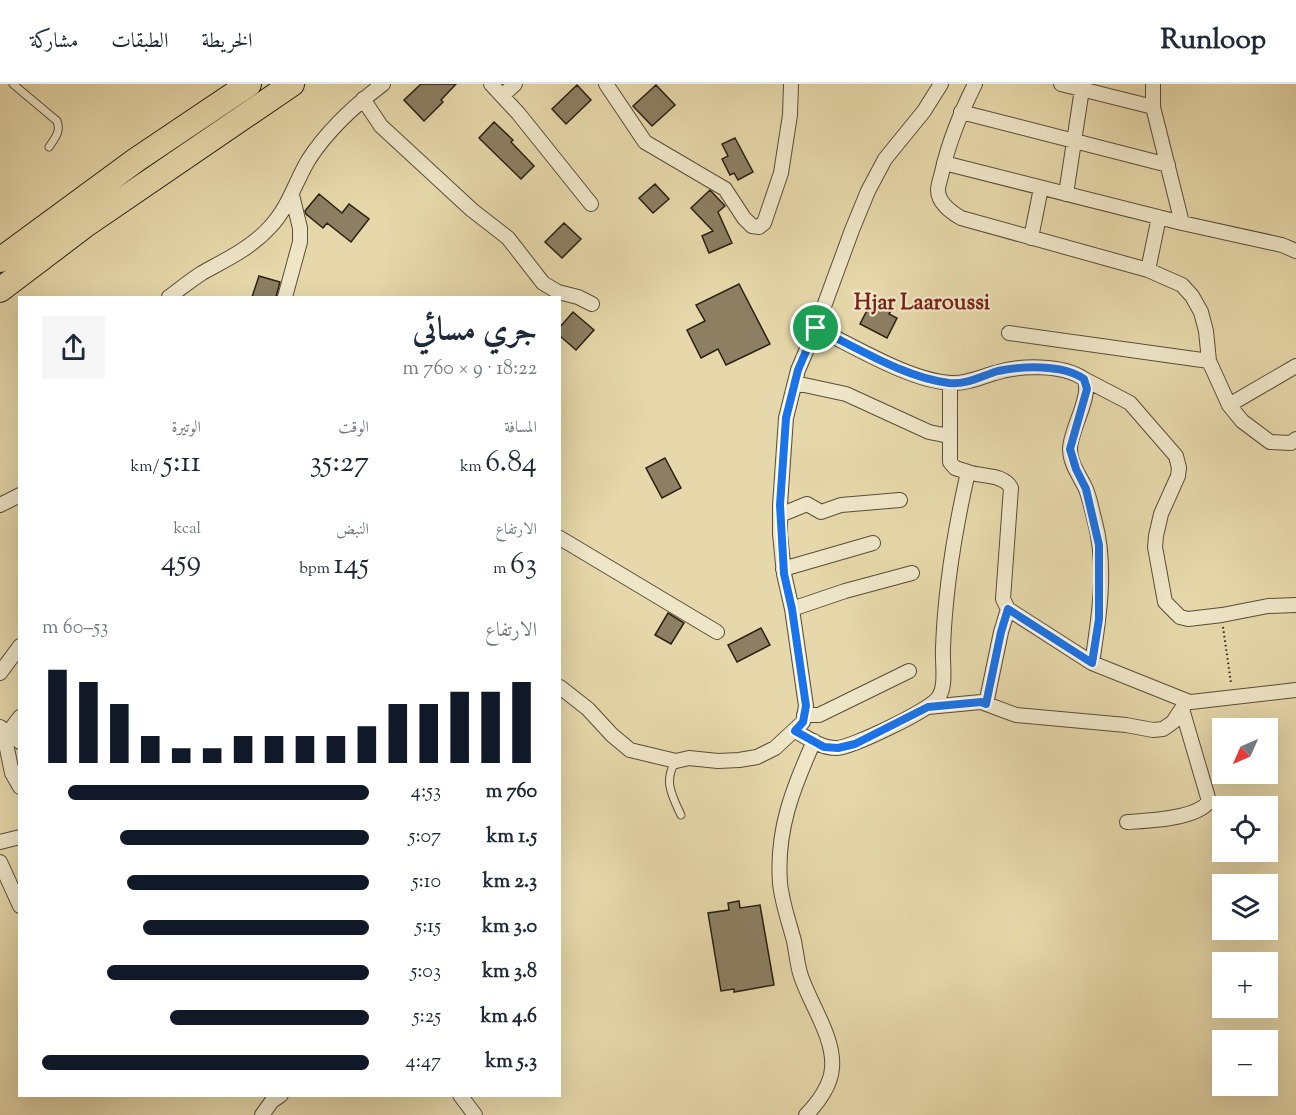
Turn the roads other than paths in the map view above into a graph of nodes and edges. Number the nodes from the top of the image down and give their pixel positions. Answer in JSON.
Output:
{"nodes":[{"id":1,"x":13,"y":84,"type":"edge"},
{"id":2,"x":249,"y":84,"type":"edge"},
{"id":3,"x":292,"y":84,"type":"edge"},
{"id":4,"x":383,"y":84,"type":"edge"},
{"id":5,"x":491,"y":84,"type":"edge"},
{"id":6,"x":514,"y":84,"type":"edge"},
{"id":7,"x":606,"y":84,"type":"edge"},
{"id":8,"x":791,"y":84,"type":"edge"},
{"id":9,"x":941,"y":84,"type":"edge"},
{"id":10,"x":975,"y":84,"type":"edge"},
{"id":11,"x":1061,"y":84,"type":"edge"},
{"id":12,"x":1153,"y":84,"type":"edge"},
{"id":13,"x":1082,"y":89,"type":"junction"},
{"id":14,"x":502,"y":96,"type":"junction"},
{"id":15,"x":363,"y":99,"type":"junction"},
{"id":16,"x":1153,"y":107,"type":"junction"},
{"id":17,"x":961,"y":112,"type":"junction"},
{"id":18,"x":1073,"y":141,"type":"junction"},
{"id":19,"x":49,"y":147,"type":"dead end"},
{"id":20,"x":944,"y":163,"type":"junction"},
{"id":21,"x":1168,"y":165,"type":"junction"},
{"id":22,"x":1041,"y":188,"type":"junction"},
{"id":23,"x":1066,"y":194,"type":"junction"},
{"id":24,"x":292,"y":195,"type":"junction"},
{"id":25,"x":591,"y":204,"type":"dead end"},
{"id":26,"x":1159,"y":217,"type":"junction"},
{"id":27,"x":1182,"y":223,"type":"junction"},
{"id":28,"x":1031,"y":238,"type":"junction"},
{"id":29,"x":1296,"y":251,"type":"edge"},
{"id":30,"x":0,"y":260,"type":"edge"},
{"id":31,"x":1148,"y":270,"type":"junction"},
{"id":32,"x":0,"y":290,"type":"edge"},
{"id":33,"x":170,"y":296,"type":"edge"},
{"id":34,"x":285,"y":296,"type":"edge"},
{"id":35,"x":592,"y":304,"type":"dead end"},
{"id":36,"x":816,"y":328,"type":"junction"},
{"id":37,"x":1009,"y":333,"type":"dead end"},
{"id":38,"x":1209,"y":361,"type":"junction"},
{"id":39,"x":1296,"y":366,"type":"edge"},
{"id":40,"x":1084,"y":379,"type":"junction"},
{"id":41,"x":795,"y":383,"type":"junction"},
{"id":42,"x":950,"y":383,"type":"junction"},
{"id":43,"x":1229,"y":405,"type":"junction"},
{"id":44,"x":949,"y":436,"type":"junction"},
{"id":45,"x":1296,"y":439,"type":"edge"},
{"id":46,"x":968,"y":472,"type":"junction"},
{"id":47,"x":18,"y":496,"type":"edge"},
{"id":48,"x":900,"y":500,"type":"dead end"},
{"id":49,"x":0,"y":505,"type":"edge"},
{"id":50,"x":780,"y":515,"type":"junction"},
{"id":51,"x":561,"y":539,"type":"edge"},
{"id":52,"x":873,"y":543,"type":"dead end"},
{"id":53,"x":783,"y":569,"type":"junction"},
{"id":54,"x":912,"y":573,"type":"dead end"},
{"id":55,"x":1296,"y":605,"type":"edge"},
{"id":56,"x":792,"y":609,"type":"junction"},
{"id":57,"x":1008,"y":609,"type":"junction"},
{"id":58,"x":717,"y":632,"type":"dead end"},
{"id":59,"x":18,"y":648,"type":"edge"},
{"id":60,"x":1092,"y":663,"type":"junction"},
{"id":61,"x":909,"y":671,"type":"dead end"},
{"id":62,"x":0,"y":674,"type":"edge"},
{"id":63,"x":561,"y":688,"type":"edge"},
{"id":64,"x":1296,"y":690,"type":"edge"},
{"id":65,"x":986,"y":704,"type":"junction"},
{"id":66,"x":1184,"y":705,"type":"junction"},
{"id":67,"x":928,"y":707,"type":"junction"},
{"id":68,"x":804,"y":715,"type":"junction"},
{"id":69,"x":18,"y":719,"type":"edge"},
{"id":70,"x":3,"y":730,"type":"edge"},
{"id":71,"x":795,"y":731,"type":"junction"},
{"id":72,"x":18,"y":741,"type":"edge"},
{"id":73,"x":814,"y":741,"type":"junction"},
{"id":74,"x":676,"y":761,"type":"junction"},
{"id":75,"x":18,"y":784,"type":"edge"},
{"id":76,"x":681,"y":815,"type":"dead end"},
{"id":77,"x":1127,"y":822,"type":"dead end"},
{"id":78,"x":18,"y":838,"type":"edge"},
{"id":79,"x":0,"y":842,"type":"edge"},
{"id":80,"x":0,"y":862,"type":"edge"},
{"id":81,"x":18,"y":902,"type":"edge"},
{"id":82,"x":278,"y":1097,"type":"edge"},
{"id":83,"x":462,"y":1097,"type":"edge"},
{"id":84,"x":262,"y":1115,"type":"edge"},
{"id":85,"x":475,"y":1115,"type":"edge"},
{"id":86,"x":806,"y":1115,"type":"edge"}],
"edges":[{"from":1,"to":19,"type":"lane"},
{"from":2,"to":30,"type":"highway"},
{"from":3,"to":32,"type":"highway"},
{"from":4,"to":15,"type":"street"},
{"from":5,"to":14,"type":"street"},
{"from":6,"to":14,"type":"street"},
{"from":7,"to":8,"type":"street"},
{"from":9,"to":36,"type":"street"},
{"from":10,"to":17,"type":"street"},
{"from":11,"to":13,"type":"street"},
{"from":12,"to":16,"type":"street"},
{"from":13,"to":16,"type":"street"},
{"from":13,"to":18,"type":"street"},
{"from":14,"to":25,"type":"street"},
{"from":15,"to":24,"type":"street"},
{"from":15,"to":35,"type":"street"},
{"from":16,"to":21,"type":"street"},
{"from":17,"to":18,"type":"street"},
{"from":17,"to":20,"type":"street"},
{"from":18,"to":21,"type":"street"},
{"from":18,"to":23,"type":"street"},
{"from":20,"to":22,"type":"street"},
{"from":20,"to":28,"type":"street"},
{"from":21,"to":27,"type":"street"},
{"from":22,"to":23,"type":"street"},
{"from":22,"to":28,"type":"street"},
{"from":23,"to":26,"type":"street"},
{"from":24,"to":33,"type":"street"},
{"from":24,"to":34,"type":"street"},
{"from":26,"to":27,"type":"street"},
{"from":26,"to":31,"type":"street"},
{"from":27,"to":29,"type":"street"},
{"from":28,"to":31,"type":"street"},
{"from":31,"to":38,"type":"street"},
{"from":36,"to":41,"type":"street"},
{"from":36,"to":42,"type":"street"},
{"from":37,"to":38,"type":"street"},
{"from":38,"to":43,"type":"street"},
{"from":39,"to":43,"type":"street"},
{"from":40,"to":42,"type":"street"},
{"from":40,"to":55,"type":"street"},
{"from":40,"to":60,"type":"street"},
{"from":41,"to":44,"type":"street"},
{"from":41,"to":50,"type":"street"},
{"from":42,"to":44,"type":"street"},
{"from":43,"to":45,"type":"street"},
{"from":44,"to":46,"type":"street"},
{"from":46,"to":57,"type":"street"},
{"from":46,"to":67,"type":"street"},
{"from":47,"to":49,"type":"street"},
{"from":48,"to":50,"type":"street"},
{"from":50,"to":53,"type":"street"},
{"from":51,"to":58,"type":"street"},
{"from":52,"to":53,"type":"street"},
{"from":53,"to":56,"type":"street"},
{"from":54,"to":56,"type":"street"},
{"from":56,"to":68,"type":"street"},
{"from":57,"to":60,"type":"street"},
{"from":57,"to":65,"type":"street"},
{"from":59,"to":62,"type":"street"},
{"from":60,"to":66,"type":"street"},
{"from":61,"to":68,"type":"street"},
{"from":63,"to":74,"type":"street"},
{"from":64,"to":66,"type":"street"},
{"from":65,"to":66,"type":"street"},
{"from":65,"to":67,"type":"street"},
{"from":66,"to":77,"type":"street"},
{"from":67,"to":73,"type":"street"},
{"from":68,"to":71,"type":"street"},
{"from":69,"to":70,"type":"street"},
{"from":70,"to":72,"type":"street"},
{"from":70,"to":75,"type":"street"},
{"from":71,"to":73,"type":"street"},
{"from":71,"to":74,"type":"street"},
{"from":73,"to":86,"type":"street"},
{"from":74,"to":76,"type":"lane"},
{"from":78,"to":79,"type":"street"},
{"from":80,"to":81,"type":"street"},
{"from":82,"to":84,"type":"street"},
{"from":83,"to":85,"type":"street"}]}
